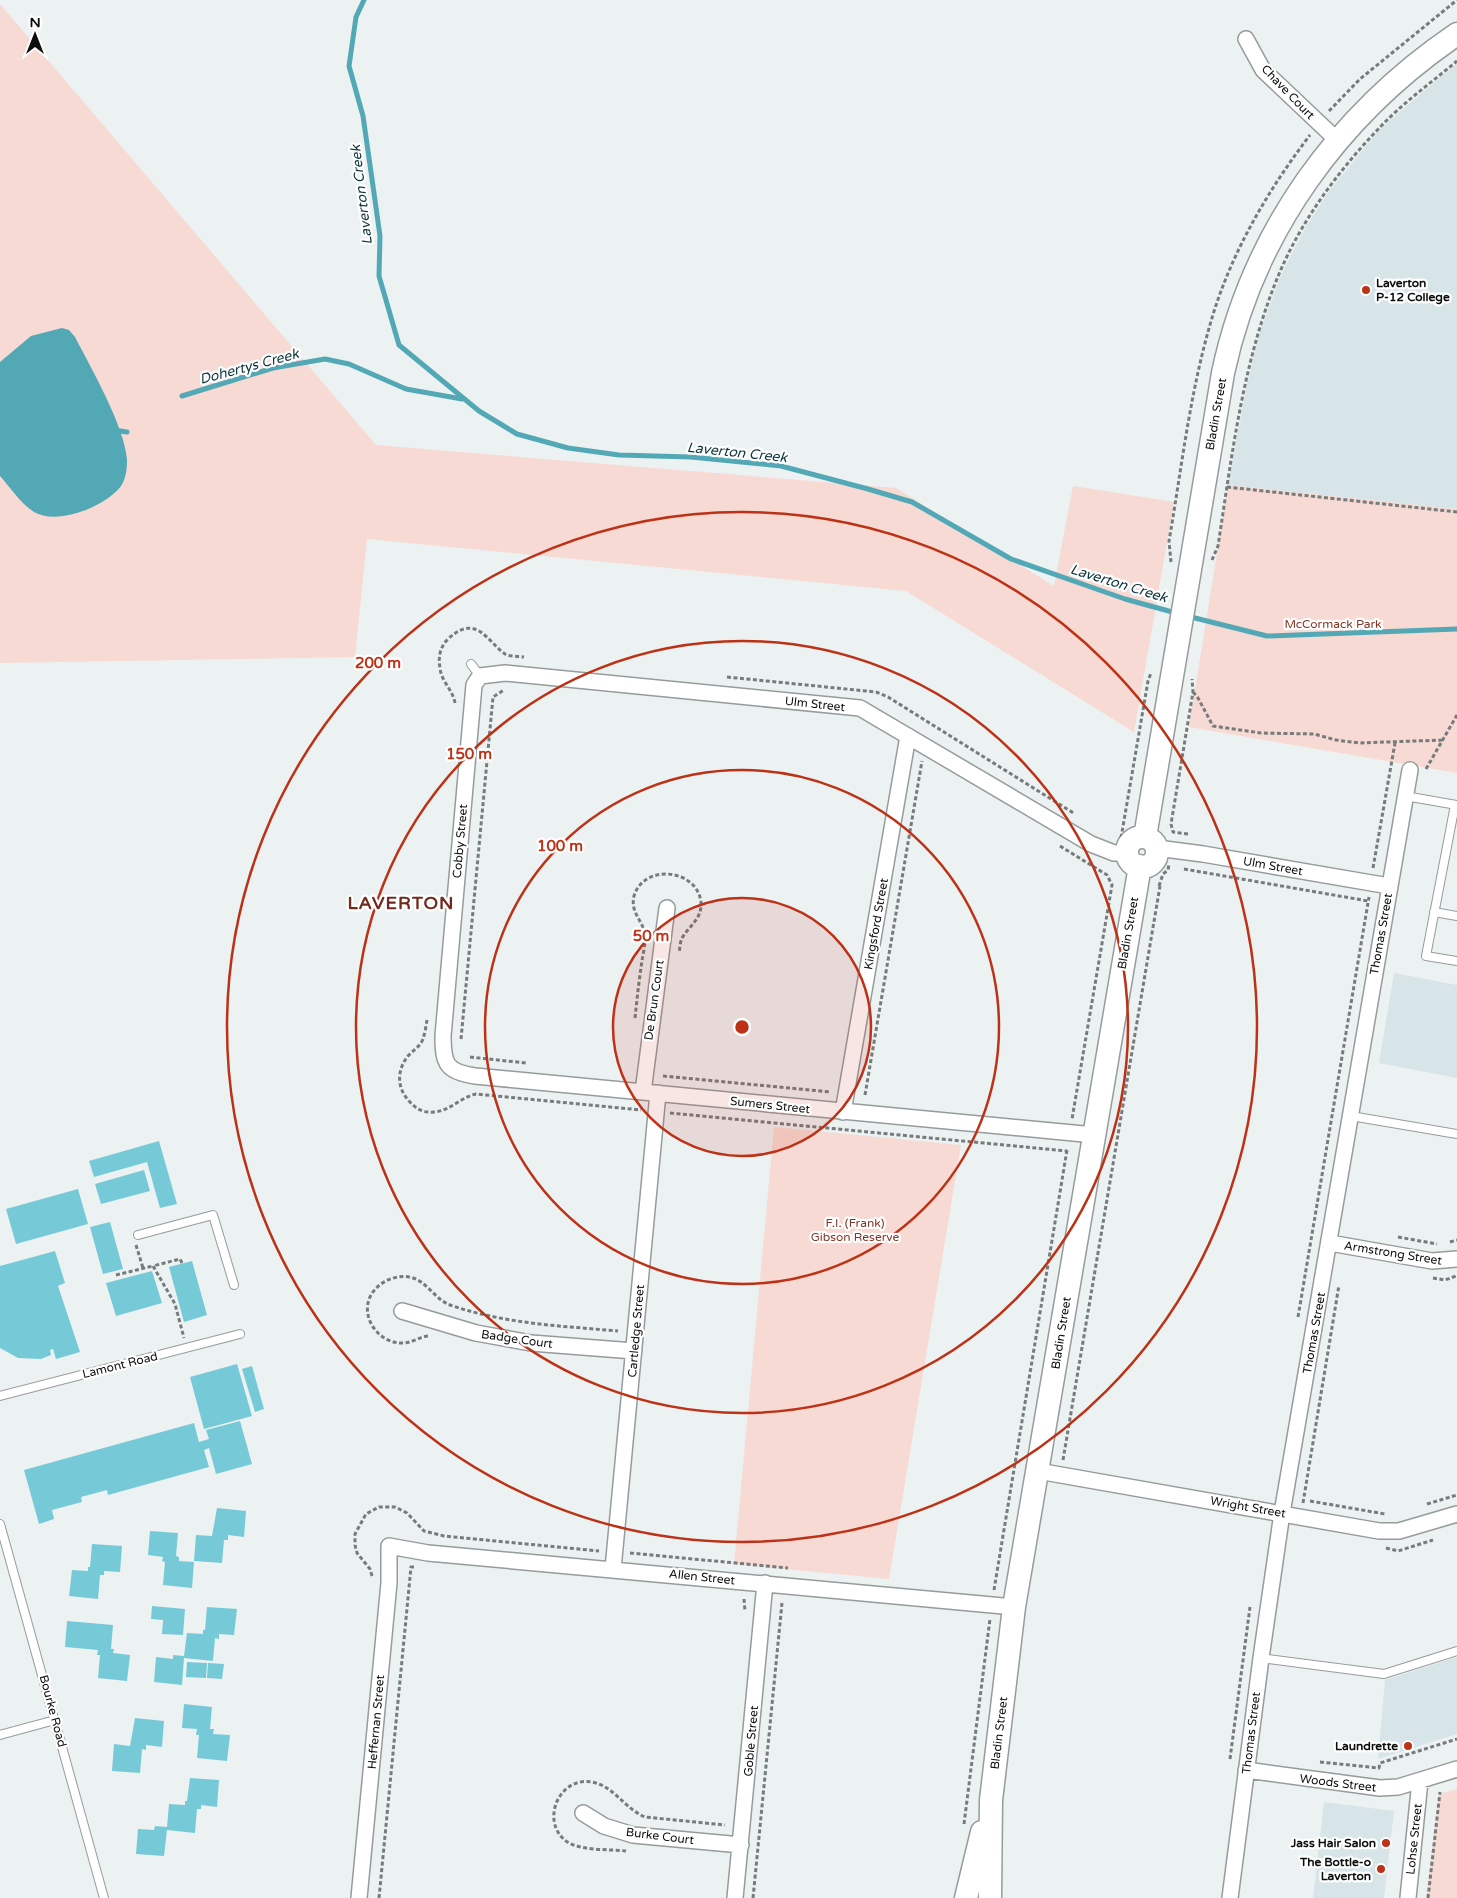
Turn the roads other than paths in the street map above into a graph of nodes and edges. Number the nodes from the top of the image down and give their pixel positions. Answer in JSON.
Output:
{"nodes":[{"id":1,"x":1457,"y":22,"type":"edge"},
{"id":2,"x":1457,"y":34,"type":"edge"},
{"id":3,"x":1246,"y":39,"type":"dead end"},
{"id":4,"x":1428,"y":53,"type":"junction"},
{"id":5,"x":1337,"y":140,"type":"junction"},
{"id":6,"x":475,"y":670,"type":"joint"},
{"id":7,"x":908,"y":736,"type":"junction"},
{"id":8,"x":1410,"y":770,"type":"dead end"},
{"id":9,"x":1405,"y":796,"type":"junction"},
{"id":10,"x":1456,"y":805,"type":"edge"},
{"id":11,"x":1157,"y":851,"type":"junction"},
{"id":12,"x":1128,"y":853,"type":"junction"},
{"id":13,"x":1389,"y":886,"type":"junction"},
{"id":14,"x":666,"y":908,"type":"dead end"},
{"id":15,"x":1434,"y":912,"type":"junction"},
{"id":16,"x":1457,"y":916,"type":"edge"},
{"id":17,"x":1457,"y":961,"type":"edge"},
{"id":18,"x":449,"y":1067,"type":"joint"},
{"id":19,"x":643,"y":1092,"type":"junction"},
{"id":20,"x":658,"y":1093,"type":"junction"},
{"id":21,"x":844,"y":1112,"type":"junction"},
{"id":22,"x":1351,"y":1116,"type":"junction"},
{"id":23,"x":1457,"y":1134,"type":"edge"},
{"id":24,"x":1094,"y":1135,"type":"junction"},
{"id":25,"x":138,"y":1234,"type":"road end"},
{"id":26,"x":1330,"y":1243,"type":"junction"},
{"id":27,"x":1457,"y":1258,"type":"edge"},
{"id":28,"x":234,"y":1285,"type":"dead end"},
{"id":29,"x":402,"y":1311,"type":"dead end"},
{"id":30,"x":240,"y":1334,"type":"dead end"},
{"id":31,"x":634,"y":1350,"type":"junction"},
{"id":32,"x":0,"y":1396,"type":"edge"},
{"id":33,"x":1038,"y":1471,"type":"junction"},
{"id":34,"x":1282,"y":1513,"type":"junction"},
{"id":35,"x":1457,"y":1514,"type":"edge"},
{"id":36,"x":0,"y":1524,"type":"edge"},
{"id":37,"x":389,"y":1546,"type":"joint"},
{"id":38,"x":613,"y":1568,"type":"junction"},
{"id":39,"x":765,"y":1583,"type":"junction"},
{"id":40,"x":1014,"y":1606,"type":"junction"},
{"id":41,"x":1457,"y":1651,"type":"edge"},
{"id":42,"x":1261,"y":1658,"type":"junction"},
{"id":43,"x":56,"y":1720,"type":"junction"},
{"id":44,"x":0,"y":1735,"type":"edge"},
{"id":45,"x":1457,"y":1769,"type":"edge"},
{"id":46,"x":1246,"y":1770,"type":"junction"},
{"id":47,"x":1420,"y":1781,"type":"junction"},
{"id":48,"x":991,"y":1800,"type":"junction"},
{"id":49,"x":583,"y":1813,"type":"dead end"},
{"id":50,"x":741,"y":1845,"type":"junction"},
{"id":51,"x":104,"y":1898,"type":"edge"},
{"id":52,"x":359,"y":1898,"type":"edge"},
{"id":53,"x":735,"y":1898,"type":"edge"},
{"id":54,"x":966,"y":1898,"type":"edge"},
{"id":55,"x":990,"y":1898,"type":"edge"},
{"id":56,"x":1230,"y":1898,"type":"edge"},
{"id":57,"x":1408,"y":1898,"type":"edge"}],
"edges":[{"from":1,"to":4,"type":"street","name":"Bladin Street"},
{"from":2,"to":4,"type":"street","name":"Bladin Street"},
{"from":3,"to":5,"type":"street","name":"Chave Court"},
{"from":4,"to":5,"type":"street","name":"Bladin Street"},
{"from":5,"to":11,"type":"street","name":"Bladin Street"},
{"from":6,"to":7,"type":"street","name":"Ulm Street"},
{"from":6,"to":18,"type":"street","name":"Cobby Street"},
{"from":7,"to":12,"type":"street","name":"Ulm Street"},
{"from":7,"to":21,"type":"street","name":"Kingsford Street"},
{"from":8,"to":9,"type":"street","name":"Thomas Street"},
{"from":9,"to":10,"type":"lane"},
{"from":9,"to":13,"type":"street","name":"Thomas Street"},
{"from":10,"to":15,"type":"lane"},
{"from":11,"to":12,"type":"street"},
{"from":11,"to":13,"type":"street","name":"Ulm Street"},
{"from":12,"to":24,"type":"street","name":"Bladin Street"},
{"from":13,"to":22,"type":"street","name":"Thomas Street"},
{"from":14,"to":19,"type":"street","name":"De Brun Court"},
{"from":15,"to":16,"type":"lane"},
{"from":15,"to":17,"type":"lane"},
{"from":18,"to":19,"type":"street","name":"Sumers Street"},
{"from":19,"to":20,"type":"street","name":"Sumers Street"},
{"from":20,"to":21,"type":"street","name":"Sumers Street"},
{"from":20,"to":31,"type":"street","name":"Cartledge Street"},
{"from":21,"to":24,"type":"street","name":"Sumers Street"},
{"from":22,"to":23,"type":"lane"},
{"from":22,"to":26,"type":"street","name":"Thomas Street"},
{"from":24,"to":33,"type":"street","name":"Bladin Street"},
{"from":25,"to":28,"type":"lane"},
{"from":26,"to":27,"type":"street","name":"Armstrong Street"},
{"from":26,"to":34,"type":"street","name":"Thomas Street"},
{"from":29,"to":31,"type":"street","name":"Badge Court"},
{"from":30,"to":32,"type":"lane","name":"Lamont Road"},
{"from":31,"to":38,"type":"street","name":"Cartledge Street"},
{"from":33,"to":34,"type":"street","name":"Wright Street"},
{"from":33,"to":40,"type":"street","name":"Bladin Street"},
{"from":34,"to":35,"type":"street","name":"Wright Street"},
{"from":34,"to":42,"type":"street","name":"Thomas Street"},
{"from":36,"to":43,"type":"lane","name":"Bourke Road"},
{"from":37,"to":38,"type":"street","name":"Allen Street"},
{"from":37,"to":52,"type":"street","name":"Heffernan Street"},
{"from":38,"to":39,"type":"street","name":"Allen Street"},
{"from":39,"to":40,"type":"street","name":"Allen Street"},
{"from":39,"to":50,"type":"street","name":"Goble Street"},
{"from":40,"to":48,"type":"street","name":"Bladin Street"},
{"from":41,"to":42,"type":"lane"},
{"from":42,"to":46,"type":"street","name":"Thomas Street"},
{"from":43,"to":44,"type":"lane"},
{"from":43,"to":51,"type":"lane","name":"Bourke Road"},
{"from":45,"to":47,"type":"street","name":"Woods Street"},
{"from":46,"to":47,"type":"street","name":"Woods Street"},
{"from":46,"to":56,"type":"street","name":"Thomas Street"},
{"from":47,"to":57,"type":"street","name":"Lohse Street"},
{"from":48,"to":54,"type":"street","name":"Bladin Street"},
{"from":48,"to":55,"type":"street","name":"Bladin Street"},
{"from":49,"to":50,"type":"street","name":"Burke Court"},
{"from":50,"to":53,"type":"street","name":"Goble Street"}]}
